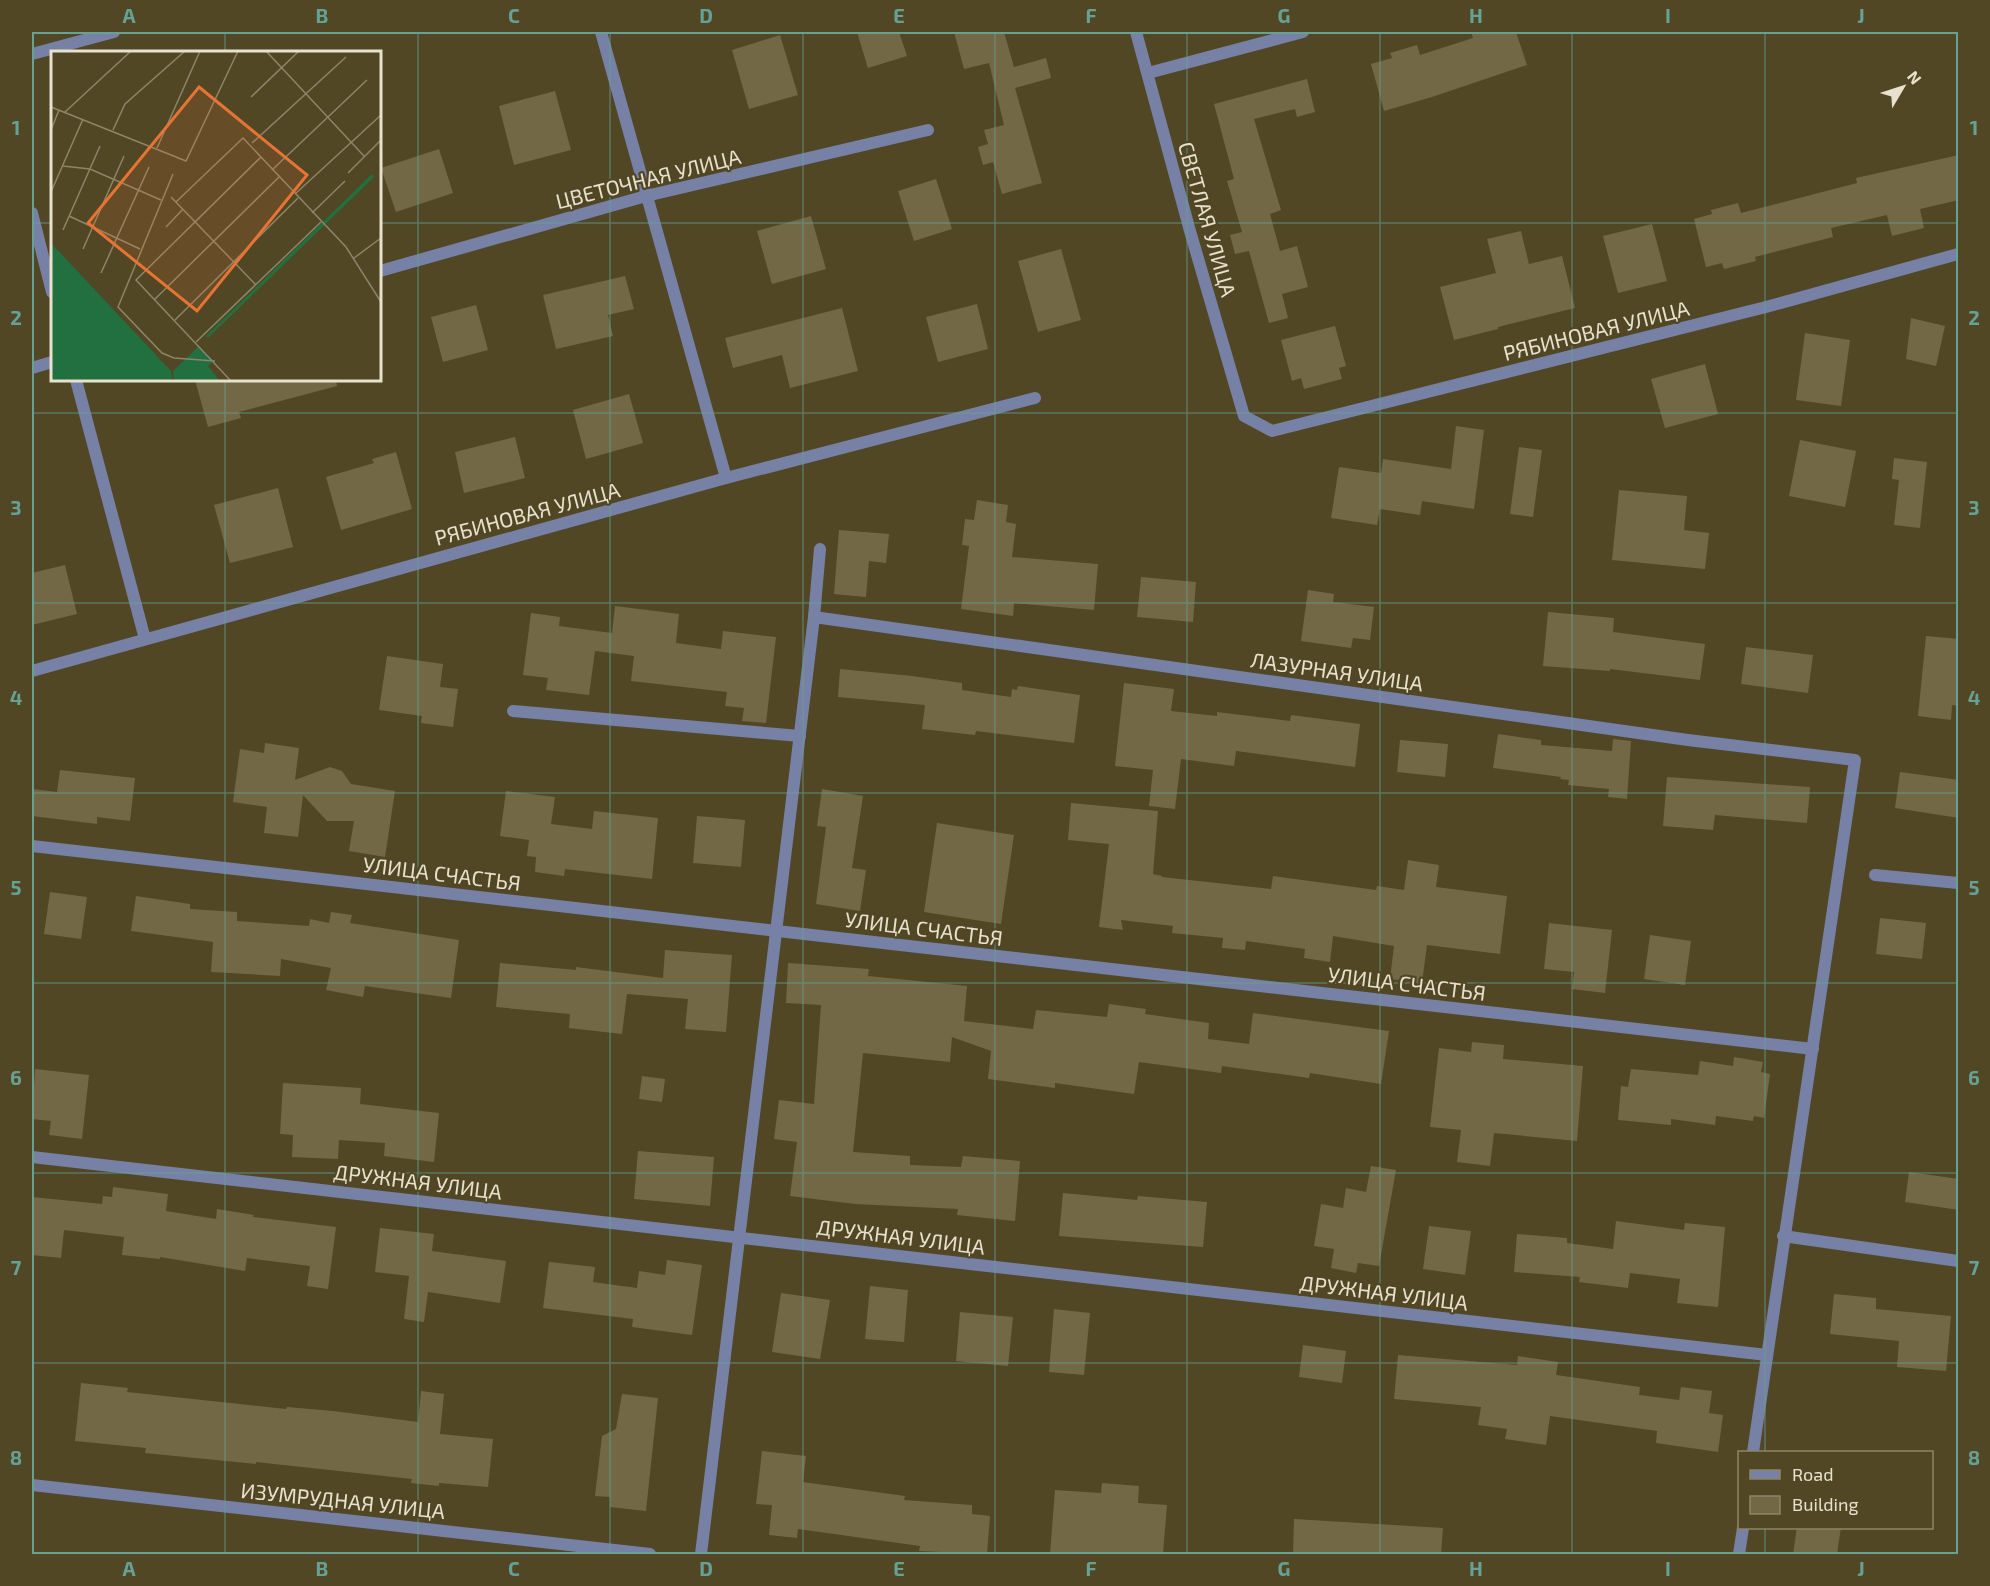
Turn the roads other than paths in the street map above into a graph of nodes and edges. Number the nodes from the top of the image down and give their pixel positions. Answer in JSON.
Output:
{"nodes":[{"id":1,"x":114,"y":32,"type":"edge"},
{"id":2,"x":601,"y":32,"type":"edge"},
{"id":3,"x":1136,"y":32,"type":"edge"},
{"id":4,"x":1302,"y":32,"type":"edge"},
{"id":5,"x":32,"y":54,"type":"edge"},
{"id":6,"x":1148,"y":73,"type":"junction"},
{"id":7,"x":928,"y":130,"type":"dead end"},
{"id":8,"x":646,"y":196,"type":"junction"},
{"id":9,"x":32,"y":213,"type":"edge"},
{"id":10,"x":1959,"y":254,"type":"edge"},
{"id":11,"x":381,"y":271,"type":"edge"},
{"id":12,"x":51,"y":288,"type":"edge"},
{"id":13,"x":51,"y":362,"type":"edge"},
{"id":14,"x":32,"y":368,"type":"edge"},
{"id":15,"x":76,"y":381,"type":"edge"},
{"id":16,"x":1035,"y":398,"type":"dead end"},
{"id":17,"x":1244,"y":416,"type":"joint"},
{"id":18,"x":726,"y":478,"type":"junction"},
{"id":19,"x":820,"y":549,"type":"dead end"},
{"id":20,"x":814,"y":617,"type":"junction"},
{"id":21,"x":145,"y":639,"type":"junction"},
{"id":22,"x":32,"y":671,"type":"edge"},
{"id":23,"x":513,"y":711,"type":"dead end"},
{"id":24,"x":800,"y":736,"type":"junction"},
{"id":25,"x":32,"y":846,"type":"edge"},
{"id":26,"x":1875,"y":875,"type":"dead end"},
{"id":27,"x":1959,"y":883,"type":"edge"},
{"id":28,"x":776,"y":931,"type":"junction"},
{"id":29,"x":1813,"y":1049,"type":"junction"},
{"id":30,"x":32,"y":1157,"type":"edge"},
{"id":31,"x":1783,"y":1236,"type":"junction"},
{"id":32,"x":739,"y":1238,"type":"junction"},
{"id":33,"x":1959,"y":1261,"type":"edge"},
{"id":34,"x":1767,"y":1355,"type":"junction"},
{"id":35,"x":1753,"y":1451,"type":"edge"},
{"id":36,"x":32,"y":1485,"type":"edge"},
{"id":37,"x":1743,"y":1529,"type":"edge"},
{"id":38,"x":650,"y":1554,"type":"edge"},
{"id":39,"x":701,"y":1554,"type":"edge"},
{"id":40,"x":1739,"y":1554,"type":"edge"}],
"edges":[{"from":1,"to":5,"type":"street"},
{"from":2,"to":8,"type":"street"},
{"from":3,"to":6,"type":"street","name":"СВЕТЛАЯ УЛИЦА"},
{"from":4,"to":6,"type":"street"},
{"from":6,"to":17,"type":"street","name":"СВЕТЛАЯ УЛИЦА"},
{"from":7,"to":8,"type":"street","name":"ЦВЕТОЧНАЯ УЛИЦА"},
{"from":8,"to":11,"type":"street","name":"ЦВЕТОЧНАЯ УЛИЦА"},
{"from":8,"to":18,"type":"street"},
{"from":9,"to":12,"type":"street"},
{"from":10,"to":17,"type":"street","name":"РЯБИНОВАЯ УЛИЦА"},
{"from":13,"to":14,"type":"street"},
{"from":15,"to":21,"type":"street"},
{"from":16,"to":18,"type":"street","name":"РЯБИНОВАЯ УЛИЦА"},
{"from":18,"to":21,"type":"street","name":"РЯБИНОВАЯ УЛИЦА"},
{"from":19,"to":20,"type":"street"},
{"from":20,"to":24,"type":"street"},
{"from":20,"to":29,"type":"street","name":"ЛАЗУРНАЯ УЛИЦА"},
{"from":21,"to":22,"type":"street","name":"РЯБИНОВАЯ УЛИЦА"},
{"from":23,"to":24,"type":"street"},
{"from":24,"to":28,"type":"street"},
{"from":25,"to":28,"type":"street","name":"УЛИЦА СЧАСТЬЯ"},
{"from":26,"to":27,"type":"street"},
{"from":28,"to":29,"type":"street","name":"УЛИЦА СЧАСТЬЯ"},
{"from":28,"to":32,"type":"street"},
{"from":29,"to":31,"type":"street"},
{"from":30,"to":32,"type":"street","name":"ДРУЖНАЯ УЛИЦА"},
{"from":31,"to":33,"type":"street"},
{"from":31,"to":34,"type":"street"},
{"from":32,"to":34,"type":"street","name":"ДРУЖНАЯ УЛИЦА"},
{"from":32,"to":39,"type":"street"},
{"from":34,"to":35,"type":"street"},
{"from":36,"to":38,"type":"street","name":"ИЗУМРУДНАЯ УЛИЦА"},
{"from":37,"to":40,"type":"street"}]}
